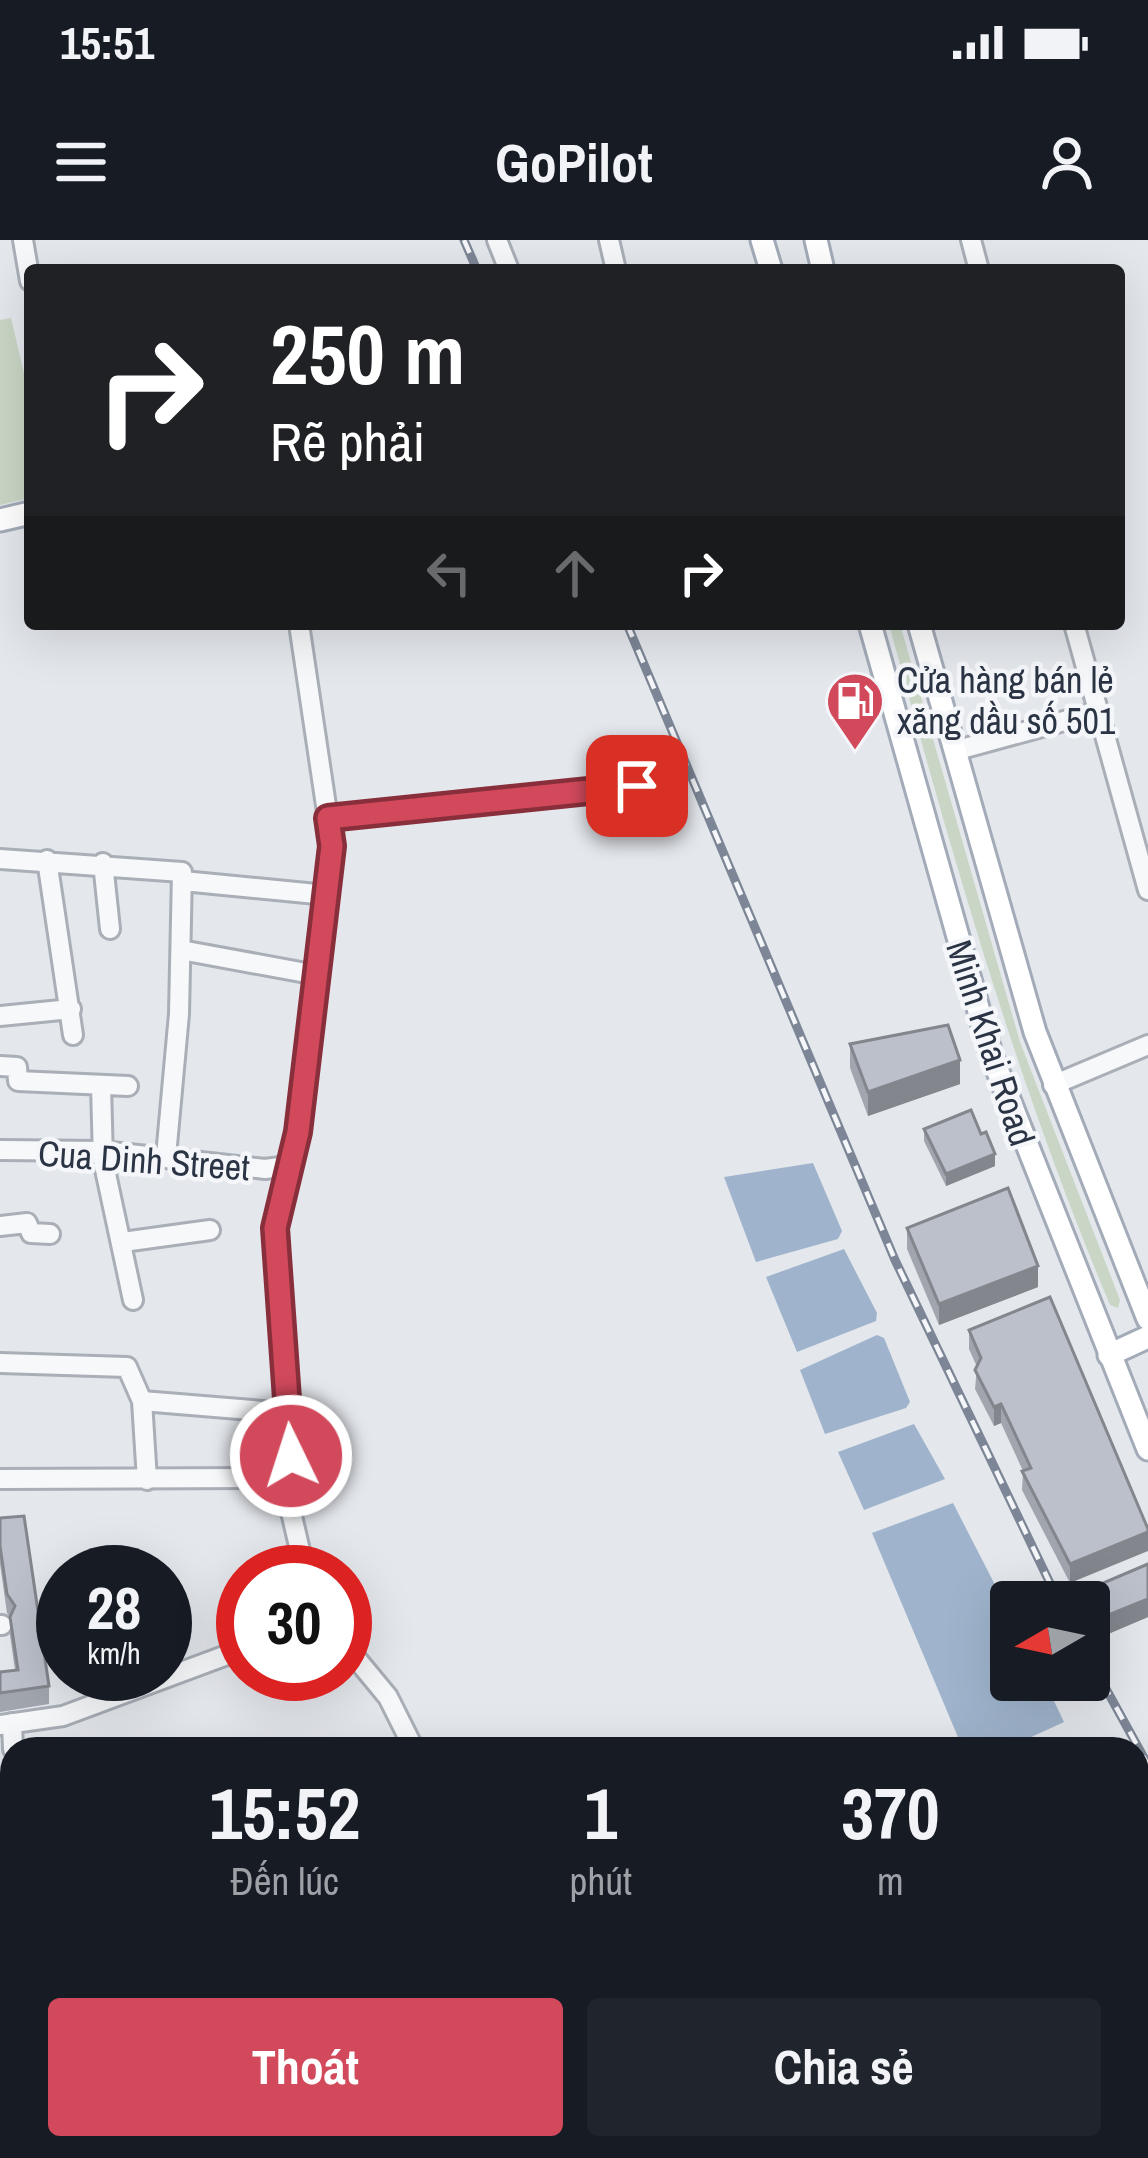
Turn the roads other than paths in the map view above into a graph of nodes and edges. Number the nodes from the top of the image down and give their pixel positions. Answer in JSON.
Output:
{"nodes":[{"id":1,"x":300,"y":630,"type":"edge"},
{"id":2,"x":872,"y":630,"type":"edge"},
{"id":3,"x":921,"y":630,"type":"edge"},
{"id":4,"x":1076,"y":630,"type":"edge"},
{"id":5,"x":1097,"y":712,"type":"junction"},
{"id":6,"x":954,"y":751,"type":"junction"},
{"id":7,"x":637,"y":786,"type":"dead end"},
{"id":8,"x":328,"y":818,"type":"junction"},
{"id":9,"x":0,"y":860,"type":"edge"},
{"id":10,"x":47,"y":860,"type":"junction"},
{"id":11,"x":103,"y":863,"type":"junction"},
{"id":12,"x":183,"y":880,"type":"junction"},
{"id":13,"x":1148,"y":890,"type":"edge"},
{"id":14,"x":327,"y":895,"type":"junction"},
{"id":15,"x":110,"y":928,"type":"dead end"},
{"id":16,"x":181,"y":950,"type":"junction"},
{"id":17,"x":317,"y":975,"type":"junction"},
{"id":18,"x":71,"y":1009,"type":"junction"},
{"id":19,"x":0,"y":1016,"type":"edge"},
{"id":20,"x":73,"y":1035,"type":"dead end"},
{"id":21,"x":1148,"y":1045,"type":"edge"},
{"id":22,"x":0,"y":1066,"type":"edge"},
{"id":23,"x":100,"y":1085,"type":"junction"},
{"id":24,"x":1053,"y":1085,"type":"junction"},
{"id":25,"x":128,"y":1086,"type":"dead end"},
{"id":26,"x":0,"y":1150,"type":"edge"},
{"id":27,"x":102,"y":1151,"type":"junction"},
{"id":28,"x":166,"y":1156,"type":"junction"},
{"id":29,"x":287,"y":1166,"type":"junction"},
{"id":30,"x":0,"y":1226,"type":"edge"},
{"id":31,"x":210,"y":1230,"type":"dead end"},
{"id":32,"x":50,"y":1234,"type":"dead end"},
{"id":33,"x":123,"y":1242,"type":"junction"},
{"id":34,"x":133,"y":1300,"type":"dead end"},
{"id":35,"x":1148,"y":1319,"type":"edge"},
{"id":36,"x":1148,"y":1337,"type":"edge"},
{"id":37,"x":1109,"y":1354,"type":"junction"},
{"id":38,"x":0,"y":1364,"type":"edge"},
{"id":39,"x":142,"y":1401,"type":"junction"},
{"id":40,"x":288,"y":1413,"type":"junction"},
{"id":41,"x":1148,"y":1449,"type":"edge"},
{"id":42,"x":284,"y":1478,"type":"junction"},
{"id":43,"x":0,"y":1479,"type":"edge"},
{"id":44,"x":147,"y":1480,"type":"junction"},
{"id":45,"x":299,"y":1545,"type":"edge"},
{"id":46,"x":216,"y":1659,"type":"edge"},
{"id":47,"x":372,"y":1678,"type":"edge"},
{"id":48,"x":6,"y":1724,"type":"edge"},
{"id":49,"x":408,"y":1737,"type":"edge"}],
"edges":[{"from":1,"to":8,"type":"street"},
{"from":2,"to":37,"type":"main road","name":"Minh Khai Road"},
{"from":3,"to":6,"type":"main road","name":"Minh Khai Road"},
{"from":4,"to":5,"type":"street"},
{"from":5,"to":6,"type":"street"},
{"from":5,"to":13,"type":"street"},
{"from":6,"to":24,"type":"main road","name":"Minh Khai Road"},
{"from":7,"to":8,"type":"street"},
{"from":8,"to":14,"type":"street"},
{"from":9,"to":10,"type":"street"},
{"from":10,"to":11,"type":"street"},
{"from":10,"to":18,"type":"street"},
{"from":11,"to":12,"type":"street"},
{"from":11,"to":15,"type":"street"},
{"from":12,"to":14,"type":"street"},
{"from":12,"to":16,"type":"street"},
{"from":14,"to":17,"type":"street"},
{"from":16,"to":17,"type":"street"},
{"from":16,"to":28,"type":"street"},
{"from":17,"to":29,"type":"street"},
{"from":18,"to":19,"type":"street"},
{"from":18,"to":20,"type":"street"},
{"from":21,"to":24,"type":"street"},
{"from":22,"to":23,"type":"street"},
{"from":23,"to":25,"type":"street"},
{"from":23,"to":27,"type":"street"},
{"from":24,"to":35,"type":"main road","name":"Minh Khai Road"},
{"from":26,"to":27,"type":"street","name":"Cua Dinh Street"},
{"from":27,"to":28,"type":"street","name":"Cua Dinh Street"},
{"from":27,"to":33,"type":"street"},
{"from":28,"to":29,"type":"street","name":"Cua Dinh Street"},
{"from":29,"to":40,"type":"street"},
{"from":30,"to":32,"type":"street"},
{"from":31,"to":33,"type":"street"},
{"from":33,"to":34,"type":"street"},
{"from":36,"to":37,"type":"main road"},
{"from":37,"to":41,"type":"main road","name":"Minh Khai Road"},
{"from":38,"to":39,"type":"street"},
{"from":39,"to":40,"type":"street"},
{"from":39,"to":44,"type":"street"},
{"from":40,"to":42,"type":"street"},
{"from":42,"to":44,"type":"street"},
{"from":42,"to":45,"type":"street"},
{"from":43,"to":44,"type":"street"},
{"from":46,"to":48,"type":"street"},
{"from":47,"to":49,"type":"street"}]}
